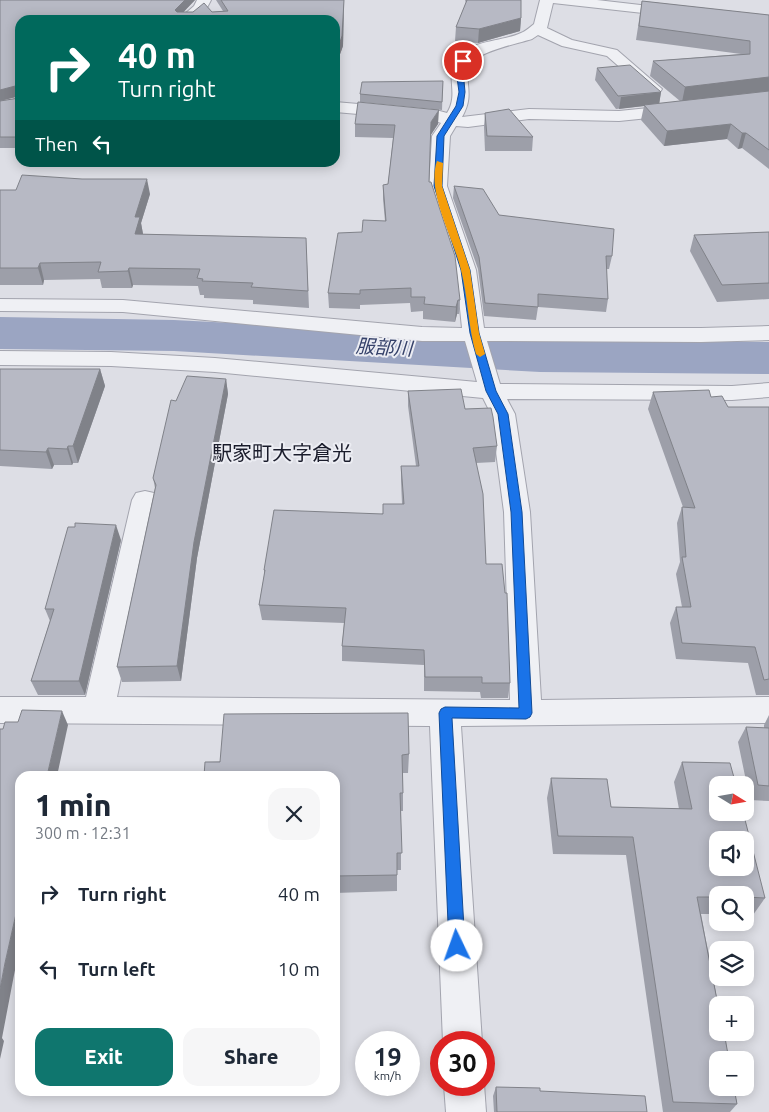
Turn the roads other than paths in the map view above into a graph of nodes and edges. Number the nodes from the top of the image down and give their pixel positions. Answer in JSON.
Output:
{"nodes":[{"id":1,"x":547,"y":0,"type":"edge"},
{"id":2,"x":558,"y":0,"type":"edge"},
{"id":3,"x":208,"y":6,"type":"edge"},
{"id":4,"x":692,"y":14,"type":"edge"},
{"id":5,"x":193,"y":15,"type":"edge"},
{"id":6,"x":538,"y":29,"type":"junction"},
{"id":7,"x":340,"y":107,"type":"edge"},
{"id":8,"x":698,"y":107,"type":"edge"},
{"id":9,"x":678,"y":110,"type":"junction"},
{"id":10,"x":451,"y":121,"type":"junction"},
{"id":11,"x":0,"y":305,"type":"edge"},
{"id":12,"x":769,"y":333,"type":"edge"},
{"id":13,"x":476,"y":338,"type":"junction"},
{"id":14,"x":0,"y":358,"type":"edge"},
{"id":15,"x":769,"y":390,"type":"edge"},
{"id":16,"x":491,"y":391,"type":"junction"},
{"id":17,"x":732,"y":393,"type":"junction"},
{"id":18,"x":769,"y":407,"type":"edge"},
{"id":19,"x":145,"y":500,"type":"dead end"},
{"id":20,"x":0,"y":710,"type":"edge"},
{"id":21,"x":99,"y":710,"type":"junction"},
{"id":22,"x":769,"y":710,"type":"edge"},
{"id":23,"x":445,"y":713,"type":"junction"},
{"id":24,"x":526,"y":713,"type":"junction"},
{"id":25,"x":461,"y":1031,"type":"edge"},
{"id":26,"x":465,"y":1096,"type":"edge"},
{"id":27,"x":466,"y":1112,"type":"edge"}],
"edges":[{"from":1,"to":6,"type":"street"},
{"from":2,"to":4,"type":"street"},
{"from":3,"to":5,"type":"street"},
{"from":6,"to":9,"type":"street"},
{"from":6,"to":10,"type":"street"},
{"from":7,"to":10,"type":"street"},
{"from":8,"to":9,"type":"street"},
{"from":9,"to":10,"type":"street"},
{"from":10,"to":13,"type":"street"},
{"from":11,"to":13,"type":"street"},
{"from":12,"to":13,"type":"street"},
{"from":13,"to":16,"type":"street"},
{"from":14,"to":16,"type":"street"},
{"from":15,"to":17,"type":"street"},
{"from":16,"to":17,"type":"street"},
{"from":16,"to":24,"type":"street"},
{"from":17,"to":18,"type":"street"},
{"from":19,"to":21,"type":"street"},
{"from":20,"to":21,"type":"street"},
{"from":21,"to":23,"type":"street"},
{"from":22,"to":24,"type":"street"},
{"from":23,"to":24,"type":"street"},
{"from":23,"to":25,"type":"street"},
{"from":26,"to":27,"type":"street"}]}
